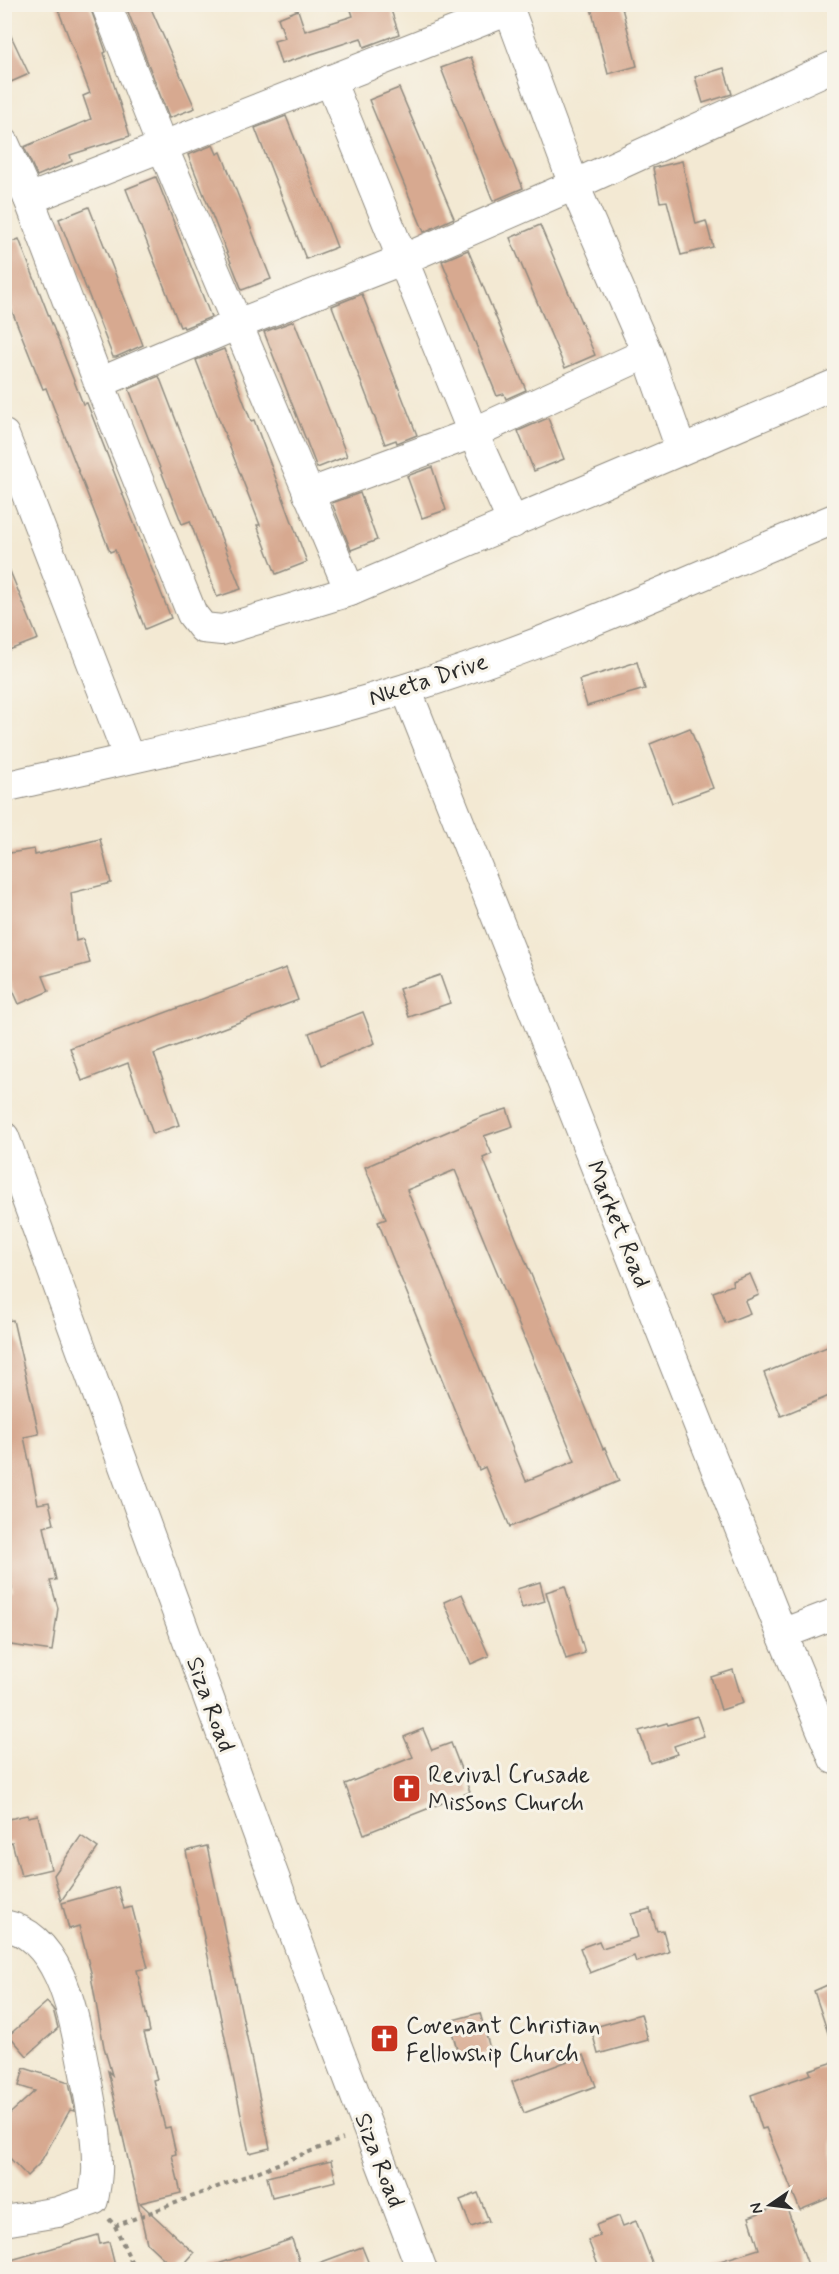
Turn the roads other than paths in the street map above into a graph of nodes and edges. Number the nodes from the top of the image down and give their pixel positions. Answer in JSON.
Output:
{"nodes":[{"id":1,"x":106,"y":4,"type":"edge"},
{"id":2,"x":508,"y":7,"type":"edge"},
{"id":3,"x":834,"y":66,"type":"edge"},
{"id":4,"x":330,"y":80,"type":"junction"},
{"id":5,"x":4,"y":143,"type":"edge"},
{"id":6,"x":162,"y":146,"type":"junction"},
{"id":7,"x":574,"y":185,"type":"junction"},
{"id":8,"x":29,"y":199,"type":"junction"},
{"id":9,"x":404,"y":258,"type":"junction"},
{"id":10,"x":238,"y":324,"type":"junction"},
{"id":11,"x":648,"y":353,"type":"junction"},
{"id":12,"x":99,"y":383,"type":"junction"},
{"id":13,"x":834,"y":386,"type":"edge"},
{"id":14,"x":473,"y":433,"type":"junction"},
{"id":15,"x":4,"y":435,"type":"edge"},
{"id":16,"x":681,"y":449,"type":"junction"},
{"id":17,"x":308,"y":494,"type":"junction"},
{"id":18,"x":834,"y":519,"type":"edge"},
{"id":19,"x":513,"y":523,"type":"junction"},
{"id":20,"x":350,"y":591,"type":"junction"},
{"id":21,"x":406,"y":688,"type":"junction"},
{"id":22,"x":129,"y":758,"type":"junction"},
{"id":23,"x":4,"y":787,"type":"edge"},
{"id":24,"x":4,"y":1137,"type":"edge"},
{"id":25,"x":834,"y":1614,"type":"edge"},
{"id":26,"x":782,"y":1634,"type":"junction"},
{"id":27,"x":834,"y":1758,"type":"edge"},
{"id":28,"x":4,"y":1925,"type":"edge"},
{"id":29,"x":4,"y":2222,"type":"edge"},
{"id":30,"x":422,"y":2270,"type":"edge"}],
"edges":[{"from":1,"to":6,"type":"street"},
{"from":2,"to":4,"type":"street"},
{"from":2,"to":7,"type":"street"},
{"from":3,"to":7,"type":"street"},
{"from":4,"to":6,"type":"street"},
{"from":4,"to":9,"type":"street"},
{"from":5,"to":8,"type":"street"},
{"from":6,"to":8,"type":"street"},
{"from":6,"to":10,"type":"street"},
{"from":7,"to":9,"type":"street"},
{"from":7,"to":11,"type":"street"},
{"from":8,"to":12,"type":"street"},
{"from":9,"to":10,"type":"street"},
{"from":9,"to":14,"type":"street"},
{"from":10,"to":12,"type":"street"},
{"from":10,"to":17,"type":"street"},
{"from":11,"to":14,"type":"street"},
{"from":11,"to":16,"type":"street"},
{"from":12,"to":20,"type":"street"},
{"from":13,"to":16,"type":"street"},
{"from":14,"to":17,"type":"street"},
{"from":14,"to":19,"type":"street"},
{"from":15,"to":22,"type":"street"},
{"from":16,"to":19,"type":"street"},
{"from":17,"to":20,"type":"street"},
{"from":18,"to":21,"type":"street","name":"Nketa Drive"},
{"from":19,"to":20,"type":"street"},
{"from":21,"to":22,"type":"street","name":"Nketa Drive"},
{"from":21,"to":26,"type":"street","name":"Market Road"},
{"from":22,"to":23,"type":"street","name":"Nketa Drive"},
{"from":24,"to":30,"type":"street","name":"Siza Road"},
{"from":25,"to":26,"type":"street"},
{"from":26,"to":27,"type":"street","name":"Market Road"},
{"from":28,"to":29,"type":"street"}]}
